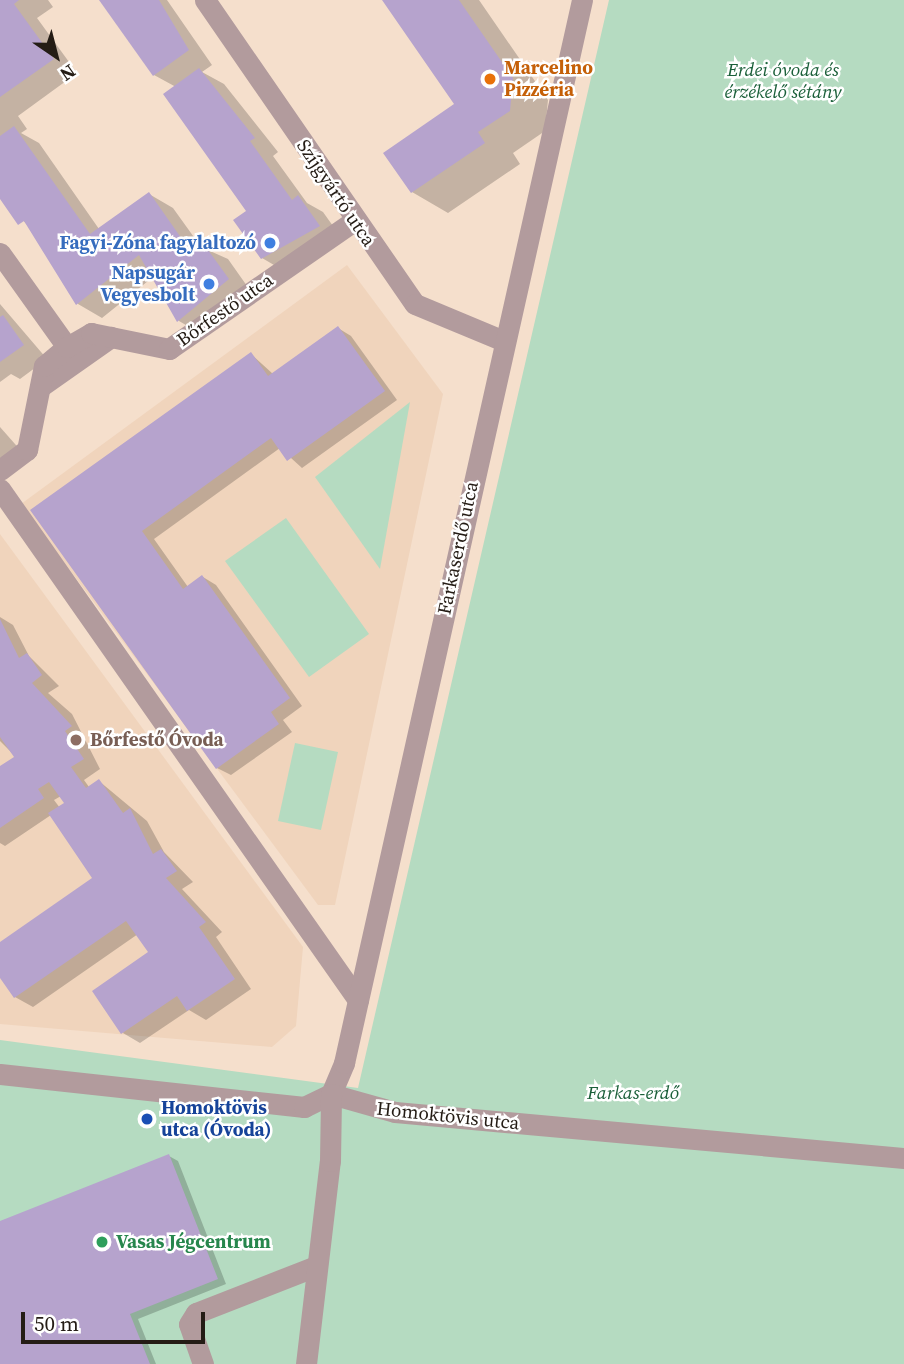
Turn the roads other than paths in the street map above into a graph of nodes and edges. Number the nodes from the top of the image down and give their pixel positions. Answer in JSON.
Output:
{"nodes":[{"id":1,"x":205,"y":0,"type":"edge"},
{"id":2,"x":582,"y":0,"type":"edge"},
{"id":3,"x":354,"y":221,"type":"junction"},
{"id":4,"x":0,"y":253,"type":"edge"},
{"id":5,"x":111,"y":337,"type":"junction"},
{"id":6,"x":504,"y":341,"type":"junction"},
{"id":7,"x":67,"y":346,"type":"junction"},
{"id":8,"x":40,"y":387,"type":"junction"},
{"id":9,"x":0,"y":470,"type":"edge"},
{"id":10,"x":0,"y":489,"type":"edge"},
{"id":11,"x":358,"y":1000,"type":"junction"},
{"id":12,"x":0,"y":1074,"type":"edge"},
{"id":13,"x":331,"y":1094,"type":"junction"},
{"id":14,"x":904,"y":1158,"type":"edge"},
{"id":15,"x":316,"y":1266,"type":"junction"},
{"id":16,"x":203,"y":1364,"type":"edge"},
{"id":17,"x":306,"y":1364,"type":"edge"}],
"edges":[{"from":1,"to":3,"type":"street","name":"Szíjgyártó utca"},
{"from":2,"to":6,"type":"street","name":"Farkaserdő utca"},
{"from":3,"to":5,"type":"street","name":"Bőrfestő utca"},
{"from":3,"to":6,"type":"street","name":"Szíjgyártó utca"},
{"from":4,"to":7,"type":"street"},
{"from":5,"to":7,"type":"street","name":"Bőrfestő utca"},
{"from":5,"to":8,"type":"street"},
{"from":6,"to":11,"type":"street","name":"Farkaserdő utca"},
{"from":7,"to":8,"type":"street","name":"Bőrfestő utca"},
{"from":8,"to":9,"type":"street","name":"Bőrfestő utca"},
{"from":10,"to":11,"type":"street"},
{"from":11,"to":13,"type":"street","name":"Farkaserdő utca"},
{"from":12,"to":13,"type":"street"},
{"from":13,"to":14,"type":"street","name":"Homoktövis utca"},
{"from":13,"to":15,"type":"street","name":"Farkaserdő utca"},
{"from":15,"to":16,"type":"street"},
{"from":15,"to":17,"type":"street","name":"Farkaserdő utca"}]}
